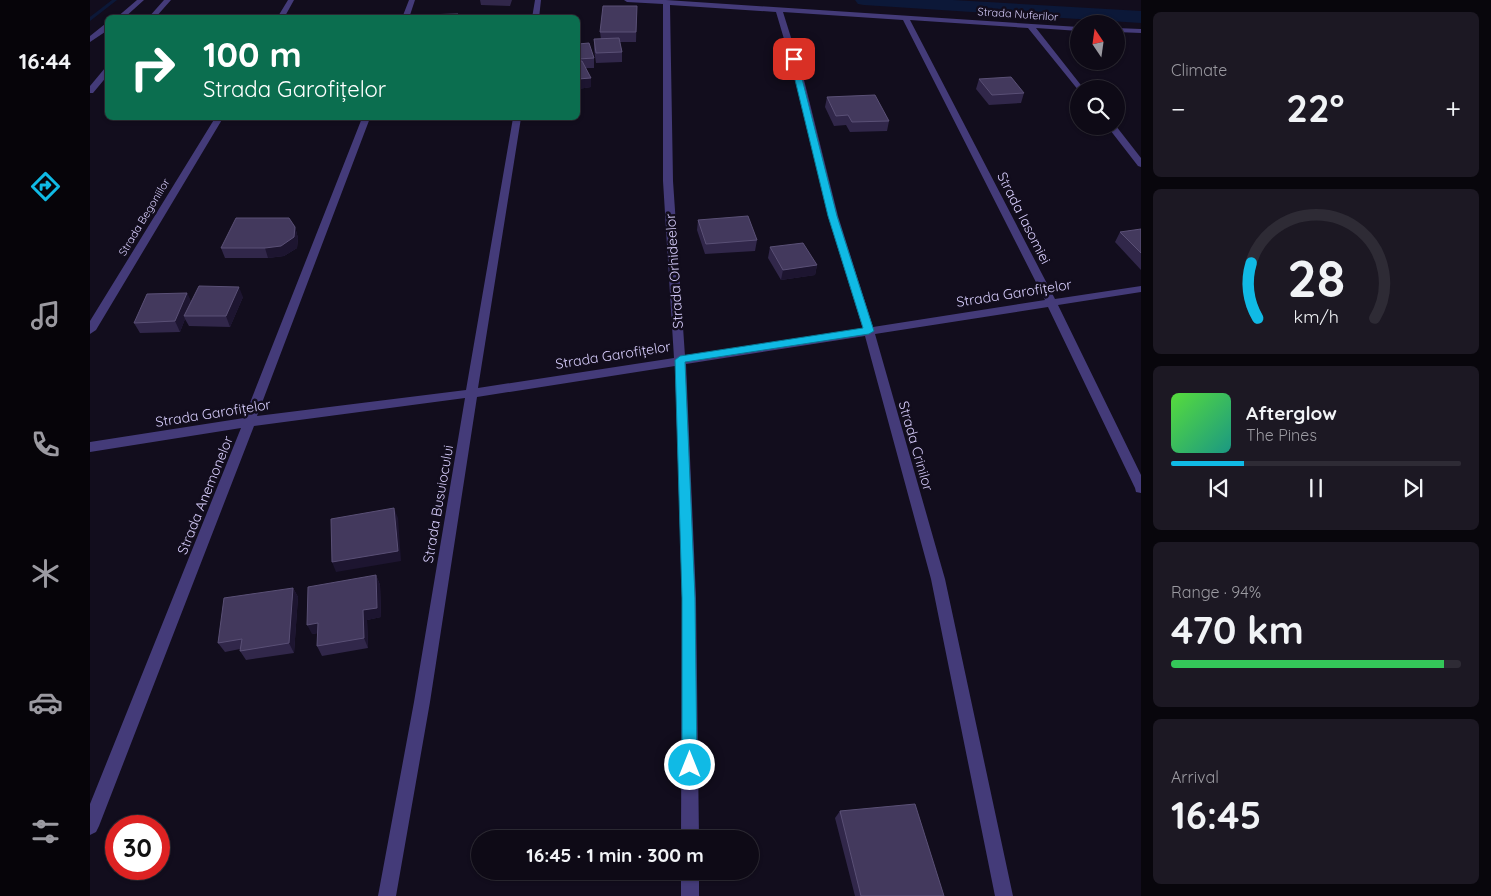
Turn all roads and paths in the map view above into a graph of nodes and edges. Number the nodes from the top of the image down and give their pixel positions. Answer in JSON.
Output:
{"nodes":[{"id":1,"x":141,"y":0,"type":"edge"},
{"id":2,"x":168,"y":0,"type":"edge"},
{"id":3,"x":291,"y":0,"type":"edge"},
{"id":4,"x":412,"y":0,"type":"edge"},
{"id":5,"x":538,"y":0,"type":"edge"},
{"id":6,"x":627,"y":0,"type":"edge"},
{"id":7,"x":666,"y":2,"type":"junction"},
{"id":8,"x":779,"y":9,"type":"junction"},
{"id":9,"x":123,"y":15,"type":"edge"},
{"id":10,"x":154,"y":15,"type":"edge"},
{"id":11,"x":282,"y":15,"type":"edge"},
{"id":12,"x":406,"y":15,"type":"edge"},
{"id":13,"x":536,"y":15,"type":"edge"},
{"id":14,"x":905,"y":17,"type":"junction"},
{"id":15,"x":1031,"y":27,"type":"junction"},
{"id":16,"x":105,"y":28,"type":"edge"},
{"id":17,"x":1070,"y":29,"type":"edge"},
{"id":18,"x":1125,"y":30,"type":"edge"},
{"id":19,"x":1141,"y":31,"type":"edge"},
{"id":20,"x":90,"y":40,"type":"edge"},
{"id":21,"x":105,"y":74,"type":"edge"},
{"id":22,"x":1073,"y":80,"type":"edge"},
{"id":23,"x":90,"y":91,"type":"edge"},
{"id":24,"x":218,"y":120,"type":"edge"},
{"id":25,"x":365,"y":120,"type":"edge"},
{"id":26,"x":518,"y":120,"type":"edge"},
{"id":27,"x":1118,"y":135,"type":"edge"},
{"id":28,"x":1141,"y":164,"type":"edge"},
{"id":29,"x":1141,"y":289,"type":"edge"},
{"id":30,"x":1052,"y":303,"type":"junction"},
{"id":31,"x":90,"y":330,"type":"edge"},
{"id":32,"x":869,"y":331,"type":"junction"},
{"id":33,"x":680,"y":360,"type":"junction"},
{"id":34,"x":473,"y":393,"type":"junction"},
{"id":35,"x":250,"y":422,"type":"junction"},
{"id":36,"x":90,"y":447,"type":"edge"},
{"id":37,"x":1141,"y":488,"type":"edge"},
{"id":38,"x":90,"y":826,"type":"edge"},
{"id":39,"x":690,"y":830,"type":"edge"},
{"id":40,"x":690,"y":880,"type":"edge"},
{"id":41,"x":386,"y":896,"type":"edge"},
{"id":42,"x":690,"y":896,"type":"edge"},
{"id":43,"x":1004,"y":896,"type":"edge"}],
"edges":[{"from":1,"to":9,"type":"street"},
{"from":2,"to":10,"type":"street"},
{"from":3,"to":11,"type":"street"},
{"from":4,"to":12,"type":"street"},
{"from":5,"to":13,"type":"street"},
{"from":6,"to":7,"type":"street","name":"Strada Nuferilor"},
{"from":7,"to":8,"type":"street","name":"Strada Nuferilor"},
{"from":7,"to":33,"type":"street","name":"Strada Orhideelor"},
{"from":8,"to":14,"type":"street","name":"Strada Nuferilor"},
{"from":8,"to":32,"type":"street","name":"Strada Crinilor"},
{"from":14,"to":15,"type":"street","name":"Strada Nuferilor"},
{"from":14,"to":30,"type":"street","name":"Strada Iasomiei"},
{"from":15,"to":17,"type":"street","name":"Strada Nuferilor"},
{"from":15,"to":22,"type":"street"},
{"from":16,"to":20,"type":"street"},
{"from":18,"to":19,"type":"street"},
{"from":21,"to":23,"type":"street"},
{"from":24,"to":31,"type":"street","name":"Strada Begoniilor"},
{"from":25,"to":35,"type":"street","name":"Strada Anemonelor"},
{"from":26,"to":34,"type":"street","name":"Strada Busuiocului"},
{"from":27,"to":28,"type":"street"},
{"from":29,"to":30,"type":"street","name":"Strada Garofițelor"},
{"from":30,"to":32,"type":"street","name":"Strada Garofițelor"},
{"from":30,"to":37,"type":"street","name":"Strada Iasomiei"},
{"from":32,"to":33,"type":"street","name":"Strada Garofițelor"},
{"from":32,"to":43,"type":"street","name":"Strada Crinilor"},
{"from":33,"to":34,"type":"street","name":"Strada Garofițelor"},
{"from":33,"to":39,"type":"street","name":"Strada Orhideelor"},
{"from":34,"to":35,"type":"street","name":"Strada Garofițelor"},
{"from":34,"to":41,"type":"street","name":"Strada Busuiocului"},
{"from":35,"to":36,"type":"street","name":"Strada Garofițelor"},
{"from":35,"to":38,"type":"street","name":"Strada Anemonelor"},
{"from":40,"to":42,"type":"street"}]}
